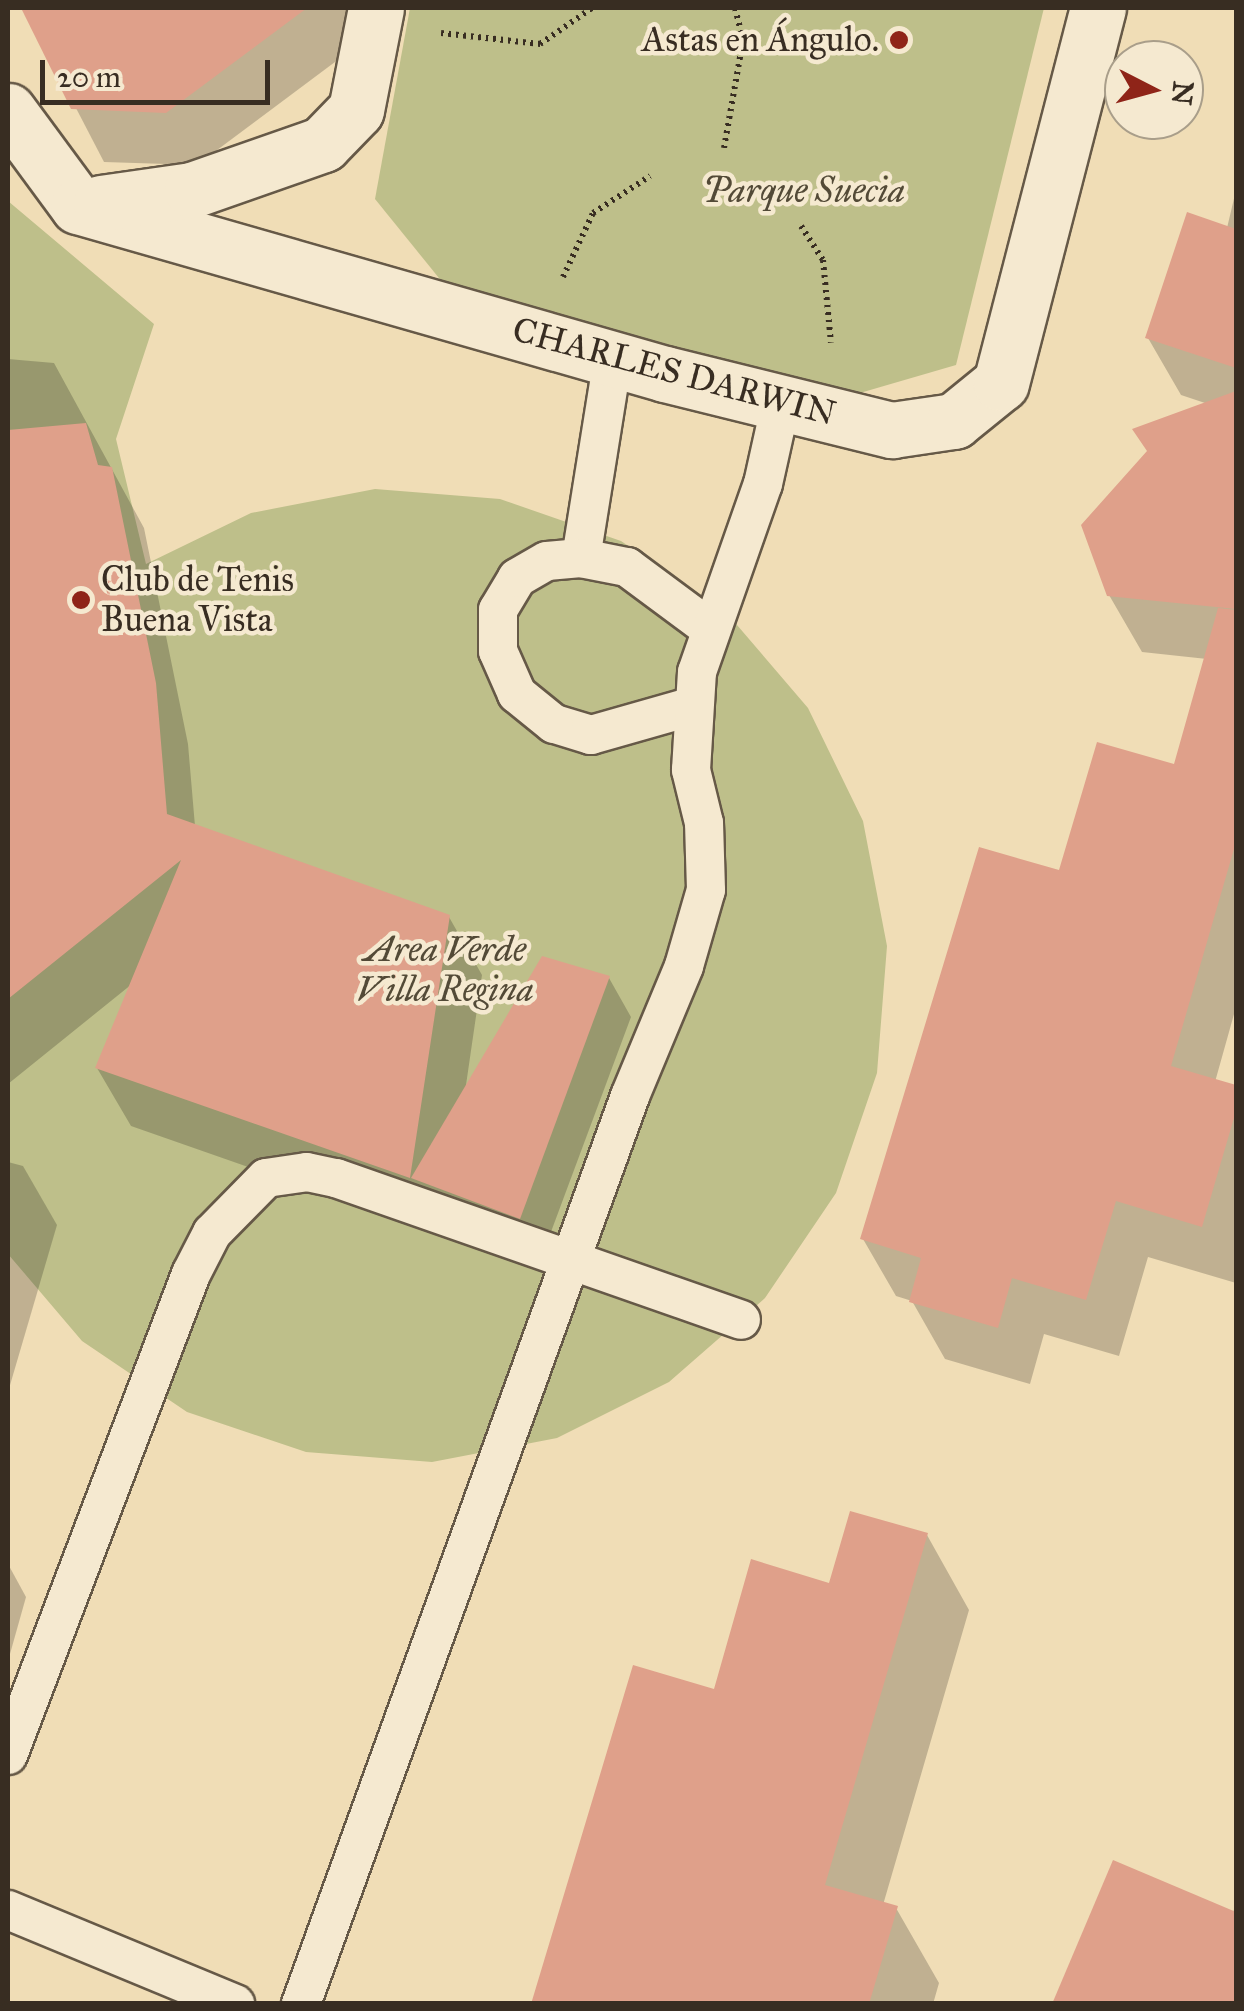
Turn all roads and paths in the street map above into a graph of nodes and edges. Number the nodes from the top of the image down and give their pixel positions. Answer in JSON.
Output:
{"nodes":[{"id":1,"x":592,"y":8,"type":"edge"},
{"id":2,"x":735,"y":8,"type":"edge"},
{"id":3,"x":1098,"y":8,"type":"edge"},
{"id":4,"x":399,"y":19,"type":"edge"},
{"id":5,"x":8,"y":112,"type":"edge"},
{"id":6,"x":724,"y":148,"type":"dead end"},
{"id":7,"x":650,"y":176,"type":"dead end"},
{"id":8,"x":78,"y":206,"type":"junction"},
{"id":9,"x":801,"y":226,"type":"dead end"},
{"id":10,"x":556,"y":290,"type":"dead end"},
{"id":11,"x":831,"y":342,"type":"dead end"},
{"id":12,"x":613,"y":358,"type":"junction"},
{"id":13,"x":781,"y":403,"type":"junction"},
{"id":14,"x":580,"y":558,"type":"junction"},
{"id":15,"x":709,"y":628,"type":"junction"},
{"id":16,"x":694,"y":706,"type":"junction"},
{"id":17,"x":573,"y":1256,"type":"junction"},
{"id":18,"x":741,"y":1320,"type":"dead end"},
{"id":19,"x":8,"y":1755,"type":"edge"},
{"id":20,"x":8,"y":1910,"type":"edge"},
{"id":21,"x":235,"y":2004,"type":"edge"},
{"id":22,"x":301,"y":2004,"type":"edge"}],
"edges":[{"from":1,"to":4,"type":"path"},
{"from":2,"to":6,"type":"path"},
{"from":3,"to":13,"type":"street","name":"CHARLES DARWIN"},
{"from":4,"to":8,"type":"street"},
{"from":5,"to":8,"type":"street"},
{"from":7,"to":10,"type":"path"},
{"from":8,"to":12,"type":"street","name":"CHARLES DARWIN"},
{"from":9,"to":11,"type":"path"},
{"from":12,"to":13,"type":"street","name":"CHARLES DARWIN"},
{"from":12,"to":14,"type":"lane"},
{"from":13,"to":15,"type":"lane"},
{"from":14,"to":15,"type":"lane"},
{"from":14,"to":16,"type":"lane"},
{"from":15,"to":16,"type":"lane"},
{"from":16,"to":17,"type":"lane"},
{"from":17,"to":18,"type":"lane"},
{"from":17,"to":19,"type":"lane"},
{"from":17,"to":22,"type":"lane"},
{"from":20,"to":21,"type":"lane"}]}
